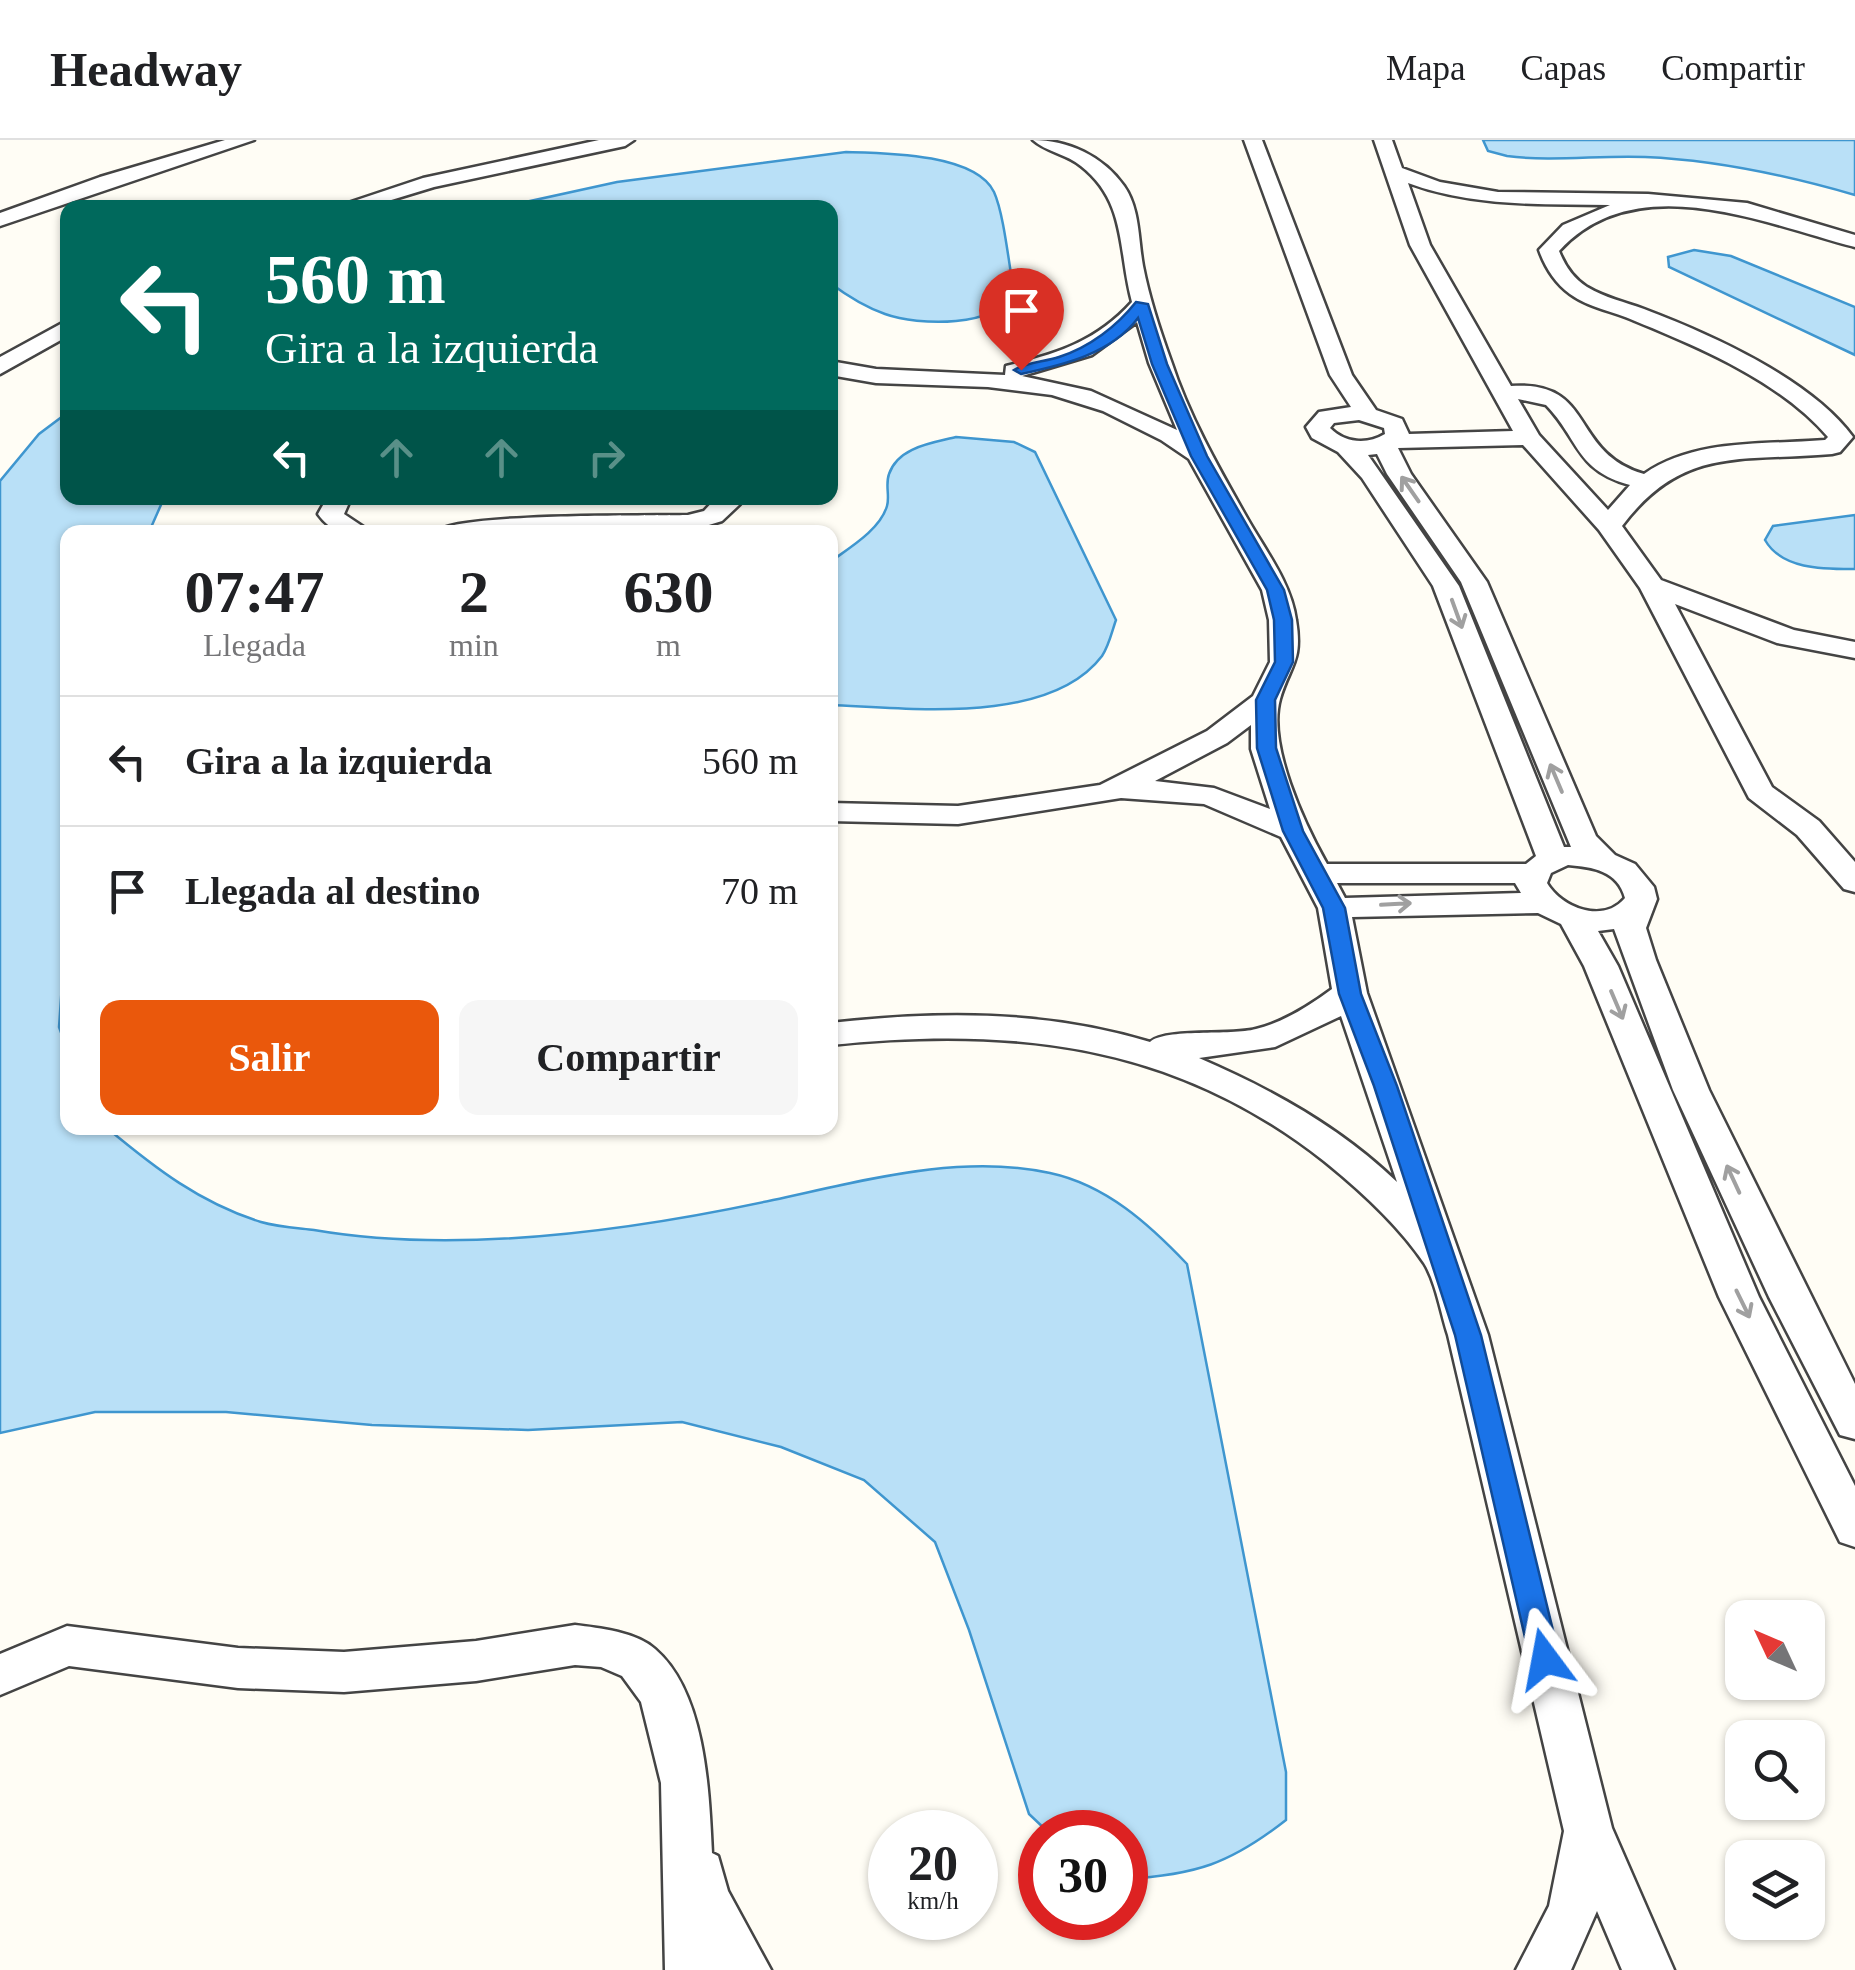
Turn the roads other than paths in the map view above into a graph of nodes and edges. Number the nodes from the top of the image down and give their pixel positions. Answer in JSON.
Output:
{"nodes":[{"id":1,"x":245,"y":140,"type":"edge"},
{"id":2,"x":625,"y":140,"type":"edge"},
{"id":3,"x":1042,"y":140,"type":"edge"},
{"id":4,"x":1252,"y":140,"type":"edge"},
{"id":5,"x":1383,"y":140,"type":"edge"},
{"id":6,"x":218,"y":144,"type":"edge"},
{"id":7,"x":1396,"y":182,"type":"junction"},
{"id":8,"x":370,"y":200,"type":"edge"},
{"id":9,"x":1572,"y":200,"type":"junction"},
{"id":10,"x":1648,"y":200,"type":"junction"},
{"id":11,"x":1597,"y":214,"type":"junction"},
{"id":12,"x":0,"y":220,"type":"edge"},
{"id":13,"x":1855,"y":241,"type":"edge"},
{"id":14,"x":1141,"y":304,"type":"junction"},
{"id":15,"x":60,"y":330,"type":"edge"},
{"id":16,"x":36,"y":342,"type":"junction"},
{"id":17,"x":0,"y":343,"type":"edge"},
{"id":18,"x":0,"y":367,"type":"edge"},
{"id":19,"x":838,"y":369,"type":"edge"},
{"id":20,"x":1341,"y":375,"type":"junction"},
{"id":21,"x":932,"y":377,"type":"junction"},
{"id":22,"x":1504,"y":392,"type":"junction"},
{"id":23,"x":838,"y":394,"type":"edge"},
{"id":24,"x":1337,"y":414,"type":"junction"},
{"id":25,"x":1367,"y":414,"type":"junction"},
{"id":26,"x":1524,"y":429,"type":"junction"},
{"id":27,"x":1391,"y":437,"type":"junction"},
{"id":28,"x":1346,"y":446,"type":"junction"},
{"id":29,"x":1199,"y":456,"type":"junction"},
{"id":30,"x":1647,"y":482,"type":"junction"},
{"id":31,"x":336,"y":505,"type":"edge"},
{"id":32,"x":727,"y":505,"type":"edge"},
{"id":33,"x":343,"y":525,"type":"edge"},
{"id":34,"x":628,"y":525,"type":"edge"},
{"id":35,"x":1609,"y":526,"type":"junction"},
{"id":36,"x":1652,"y":586,"type":"junction"},
{"id":37,"x":1718,"y":612,"type":"junction"},
{"id":38,"x":1674,"y":628,"type":"junction"},
{"id":39,"x":1855,"y":650,"type":"edge"},
{"id":40,"x":1265,"y":700,"type":"junction"},
{"id":41,"x":1108,"y":793,"type":"junction"},
{"id":42,"x":838,"y":812,"type":"edge"},
{"id":43,"x":1293,"y":831,"type":"junction"},
{"id":44,"x":1604,"y":861,"type":"junction"},
{"id":45,"x":1316,"y":874,"type":"junction"},
{"id":46,"x":1855,"y":882,"type":"edge"},
{"id":47,"x":1551,"y":888,"type":"junction"},
{"id":48,"x":1642,"y":898,"type":"junction"},
{"id":49,"x":1334,"y":908,"type":"junction"},
{"id":50,"x":1350,"y":994,"type":"junction"},
{"id":51,"x":838,"y":1033,"type":"edge"},
{"id":52,"x":1113,"y":1042,"type":"junction"},
{"id":53,"x":1443,"y":1260,"type":"junction"},
{"id":54,"x":1855,"y":1422,"type":"edge"},
{"id":55,"x":1855,"y":1529,"type":"edge"},
{"id":56,"x":0,"y":1675,"type":"edge"},
{"id":57,"x":685,"y":1783,"type":"junction"},
{"id":58,"x":1587,"y":1828,"type":"junction"},
{"id":59,"x":692,"y":1970,"type":"edge"},
{"id":60,"x":746,"y":1970,"type":"edge"},
{"id":61,"x":1542,"y":1970,"type":"edge"},
{"id":62,"x":1648,"y":1970,"type":"edge"}],
"edges":[{"from":1,"to":6,"type":"street"},
{"from":2,"to":8,"type":"street"},
{"from":3,"to":14,"type":"street"},
{"from":4,"to":20,"type":"street"},
{"from":5,"to":7,"type":"street"},
{"from":6,"to":12,"type":"street"},
{"from":7,"to":9,"type":"street"},
{"from":7,"to":22,"type":"street"},
{"from":9,"to":10,"type":"street"},
{"from":9,"to":11,"type":"street"},
{"from":10,"to":11,"type":"street"},
{"from":10,"to":13,"type":"street"},
{"from":11,"to":30,"type":"street"},
{"from":14,"to":21,"type":"street"},
{"from":14,"to":29,"type":"street"},
{"from":15,"to":16,"type":"street"},
{"from":16,"to":17,"type":"street"},
{"from":16,"to":18,"type":"street"},
{"from":19,"to":21,"type":"street"},
{"from":20,"to":24,"type":"street"},
{"from":20,"to":25,"type":"street"},
{"from":21,"to":23,"type":"street"},
{"from":21,"to":29,"type":"street"},
{"from":22,"to":26,"type":"street"},
{"from":22,"to":30,"type":"street"},
{"from":24,"to":25,"type":"street"},
{"from":24,"to":28,"type":"street"},
{"from":25,"to":27,"type":"street"},
{"from":26,"to":27,"type":"street"},
{"from":26,"to":35,"type":"street"},
{"from":27,"to":28,"type":"street"},
{"from":44,"to":27,"type":"street","one_way":true},
{"from":28,"to":47,"type":"street","one_way":true},
{"from":29,"to":40,"type":"street"},
{"from":30,"to":35,"type":"street"},
{"from":31,"to":33,"type":"street"},
{"from":32,"to":34,"type":"street"},
{"from":35,"to":36,"type":"street"},
{"from":36,"to":37,"type":"street"},
{"from":36,"to":38,"type":"street"},
{"from":37,"to":38,"type":"street"},
{"from":37,"to":39,"type":"street"},
{"from":38,"to":46,"type":"street"},
{"from":40,"to":41,"type":"street"},
{"from":40,"to":43,"type":"street"},
{"from":41,"to":42,"type":"street"},
{"from":41,"to":43,"type":"street"},
{"from":43,"to":45,"type":"street"},
{"from":44,"to":47,"type":"street"},
{"from":44,"to":48,"type":"street"},
{"from":45,"to":47,"type":"street"},
{"from":45,"to":49,"type":"street"},
{"from":47,"to":48,"type":"street"},
{"from":49,"to":47,"type":"street","one_way":true},
{"from":47,"to":55,"type":"street","one_way":true},
{"from":54,"to":48,"type":"street","one_way":true},
{"from":49,"to":50,"type":"street"},
{"from":50,"to":52,"type":"street"},
{"from":50,"to":53,"type":"street"},
{"from":51,"to":52,"type":"street"},
{"from":52,"to":53,"type":"street"},
{"from":53,"to":58,"type":"street"},
{"from":56,"to":57,"type":"street"},
{"from":57,"to":59,"type":"street"},
{"from":57,"to":60,"type":"street"},
{"from":58,"to":61,"type":"street"},
{"from":58,"to":62,"type":"street"}]}
